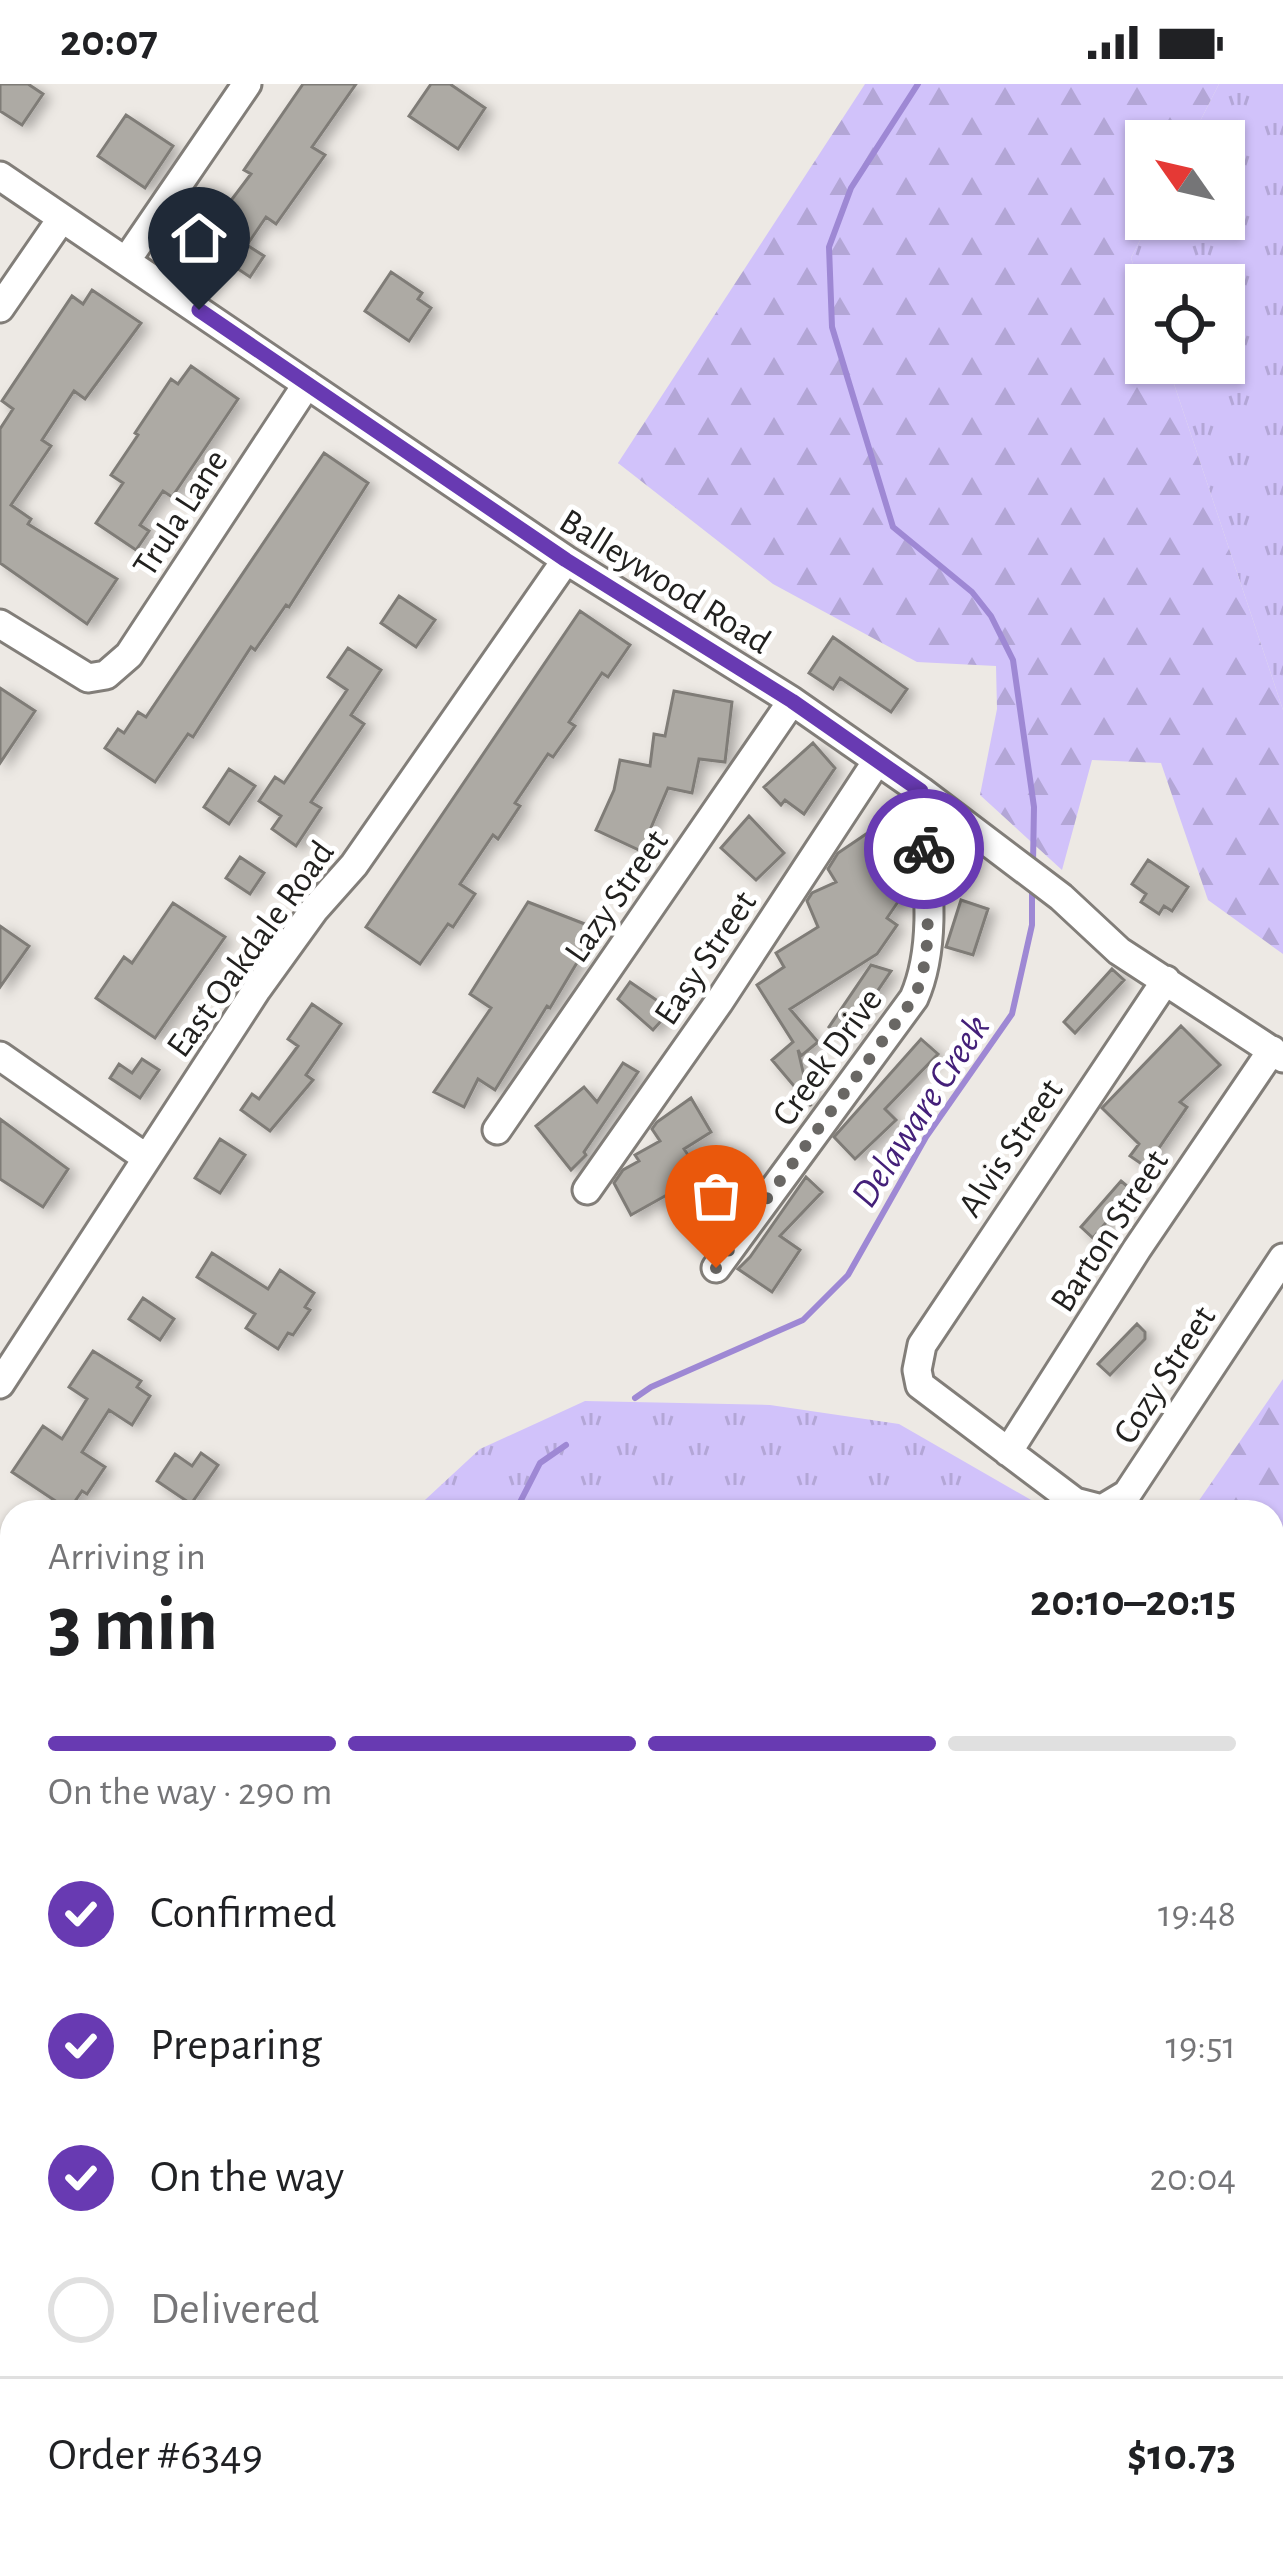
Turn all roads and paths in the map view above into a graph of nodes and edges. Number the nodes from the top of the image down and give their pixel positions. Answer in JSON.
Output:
{"nodes":[{"id":1,"x":248,"y":84,"type":"edge"},
{"id":2,"x":0,"y":176,"type":"edge"},
{"id":3,"x":62,"y":218,"type":"junction"},
{"id":4,"x":126,"y":261,"type":"junction"},
{"id":5,"x":0,"y":308,"type":"edge"},
{"id":6,"x":307,"y":384,"type":"junction"},
{"id":7,"x":566,"y":560,"type":"junction"},
{"id":8,"x":0,"y":624,"type":"edge"},
{"id":9,"x":792,"y":701,"type":"junction"},
{"id":10,"x":878,"y":760,"type":"junction"},
{"id":11,"x":921,"y":791,"type":"junction"},
{"id":12,"x":1166,"y":980,"type":"junction"},
{"id":13,"x":1277,"y":1054,"type":"edge"},
{"id":14,"x":0,"y":1056,"type":"edge"},
{"id":15,"x":497,"y":1130,"type":"dead end"},
{"id":16,"x":146,"y":1157,"type":"junction"},
{"id":17,"x":587,"y":1190,"type":"dead end"},
{"id":18,"x":1283,"y":1258,"type":"edge"},
{"id":19,"x":716,"y":1268,"type":"dead end"},
{"id":20,"x":0,"y":1384,"type":"edge"},
{"id":21,"x":1008,"y":1452,"type":"junction"},
{"id":22,"x":1072,"y":1500,"type":"edge"},
{"id":23,"x":1117,"y":1500,"type":"edge"}],
"edges":[{"from":1,"to":4,"type":"street"},
{"from":2,"to":3,"type":"street","name":"Balleywood Road"},
{"from":3,"to":4,"type":"street","name":"Balleywood Road"},
{"from":3,"to":5,"type":"street"},
{"from":4,"to":6,"type":"street","name":"Balleywood Road"},
{"from":6,"to":7,"type":"street","name":"Balleywood Road"},
{"from":6,"to":8,"type":"street","name":"Trula Lane"},
{"from":7,"to":9,"type":"street","name":"Balleywood Road"},
{"from":7,"to":16,"type":"street","name":"East Oakdale Road"},
{"from":9,"to":10,"type":"street","name":"Balleywood Road"},
{"from":9,"to":15,"type":"street","name":"Lazy Street"},
{"from":10,"to":11,"type":"street","name":"Balleywood Road"},
{"from":10,"to":17,"type":"street","name":"Easy Street"},
{"from":11,"to":12,"type":"street","name":"Balleywood Road"},
{"from":11,"to":19,"type":"street","name":"Creek Drive"},
{"from":12,"to":13,"type":"street","name":"Balleywood Road"},
{"from":12,"to":21,"type":"street","name":"Alvis Street"},
{"from":13,"to":21,"type":"street","name":"Barton Street"},
{"from":14,"to":16,"type":"street"},
{"from":16,"to":20,"type":"street","name":"East Oakdale Road"},
{"from":18,"to":23,"type":"street","name":"Cozy Street"},
{"from":21,"to":22,"type":"street","name":"Cozy Street"}]}
